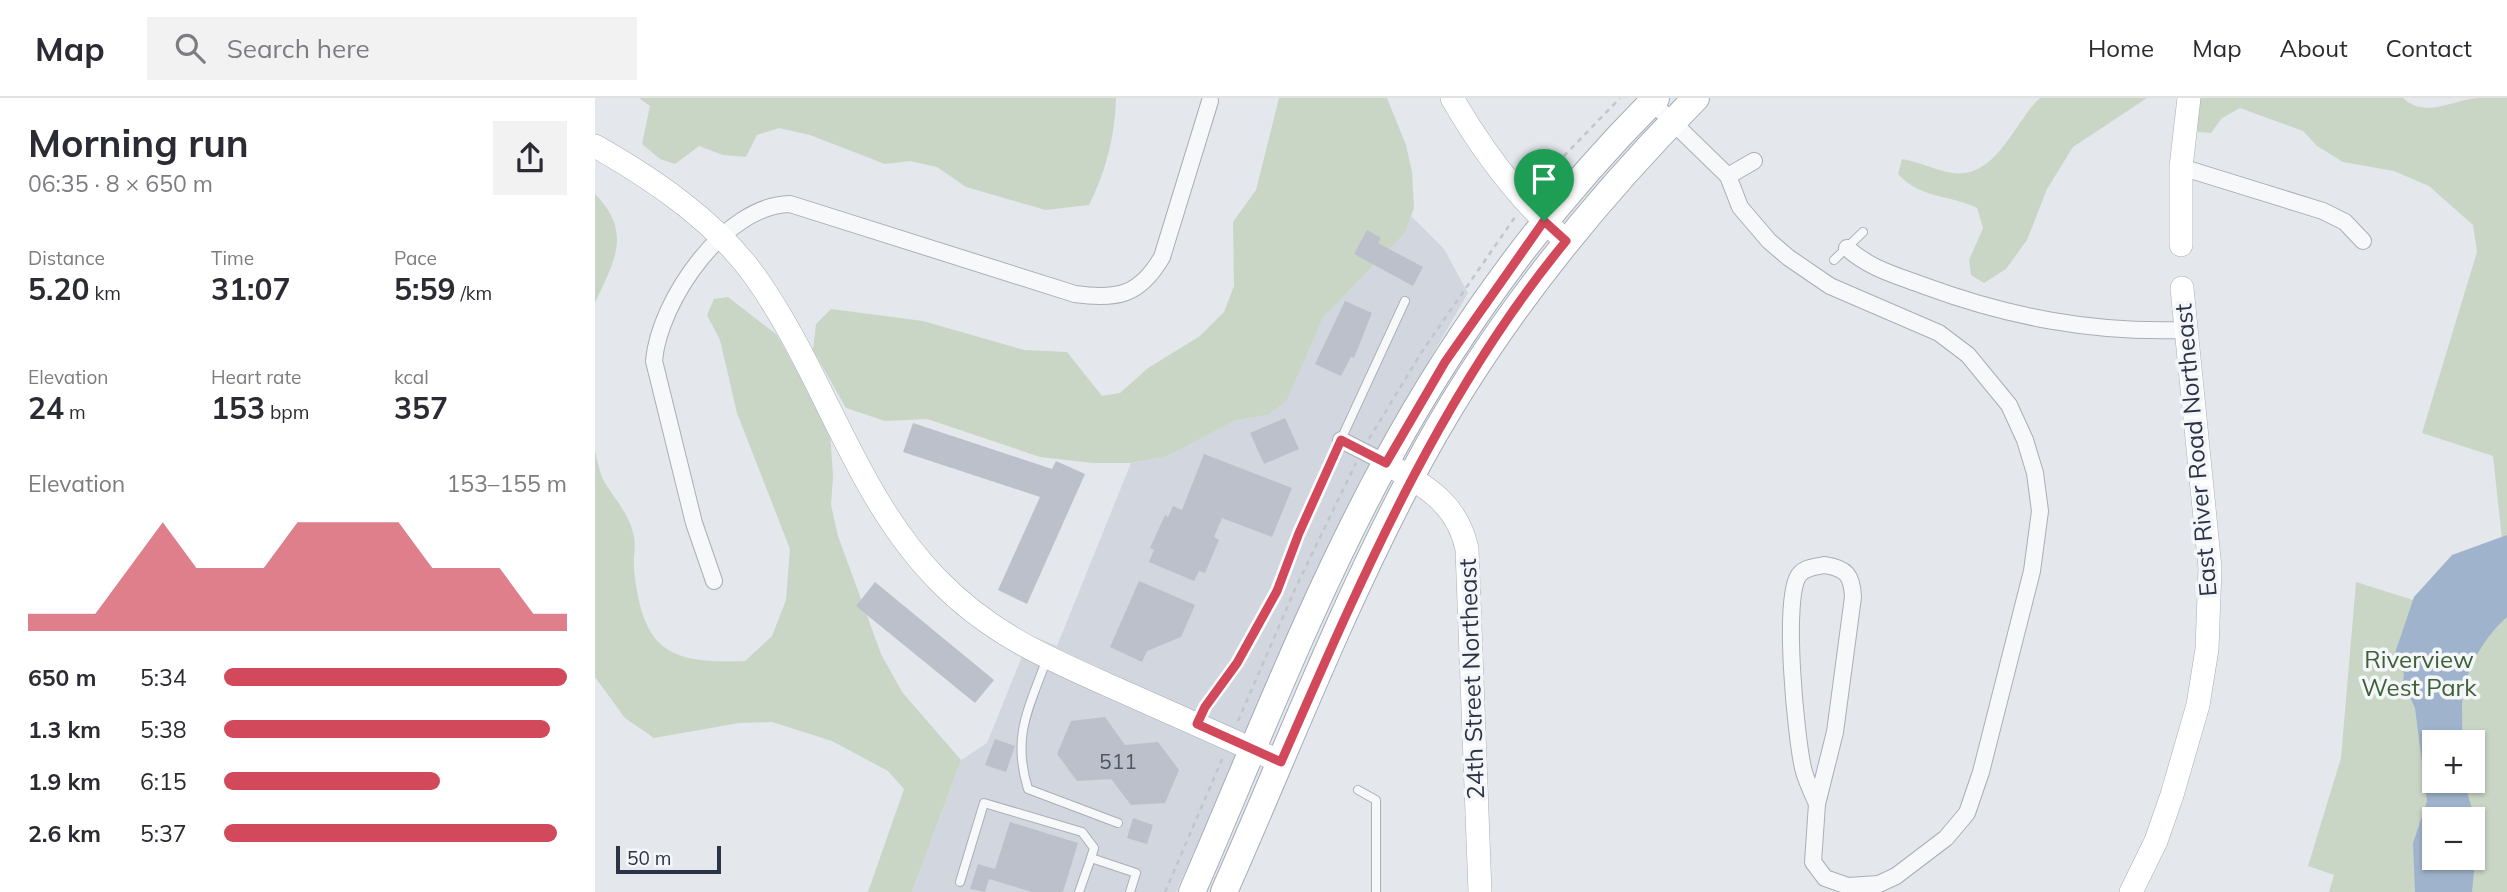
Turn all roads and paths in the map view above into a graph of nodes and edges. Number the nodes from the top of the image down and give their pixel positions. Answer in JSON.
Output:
{"nodes":[{"id":1,"x":1452,"y":98,"type":"edge"},
{"id":2,"x":1620,"y":98,"type":"edge"},
{"id":3,"x":1696,"y":98,"type":"edge"},
{"id":4,"x":2189,"y":98,"type":"edge"},
{"id":5,"x":1654,"y":100,"type":"edge"},
{"id":6,"x":1210,"y":101,"type":"dead end"},
{"id":7,"x":1672,"y":122,"type":"junction"},
{"id":8,"x":595,"y":146,"type":"edge"},
{"id":9,"x":1754,"y":161,"type":"dead end"},
{"id":10,"x":2181,"y":167,"type":"junction"},
{"id":11,"x":1728,"y":176,"type":"junction"},
{"id":12,"x":1539,"y":180,"type":"dead end"},
{"id":13,"x":1515,"y":218,"type":"dead end"},
{"id":14,"x":1544,"y":221,"type":"junction"},
{"id":15,"x":1863,"y":232,"type":"dead end"},
{"id":16,"x":722,"y":239,"type":"junction"},
{"id":17,"x":1566,"y":241,"type":"junction"},
{"id":18,"x":2363,"y":241,"type":"dead end"},
{"id":19,"x":2181,"y":245,"type":"dead end"},
{"id":20,"x":1847,"y":248,"type":"junction"},
{"id":21,"x":1834,"y":260,"type":"dead end"},
{"id":22,"x":2182,"y":288,"type":"dead end"},
{"id":23,"x":1405,"y":301,"type":"dead end"},
{"id":24,"x":2184,"y":330,"type":"junction"},
{"id":25,"x":1341,"y":440,"type":"junction"},
{"id":26,"x":1374,"y":457,"type":"junction"},
{"id":27,"x":1411,"y":477,"type":"junction"},
{"id":28,"x":714,"y":581,"type":"dead end"},
{"id":29,"x":1047,"y":658,"type":"junction"},
{"id":30,"x":1238,"y":721,"type":"dead end"},
{"id":31,"x":1197,"y":724,"type":"junction"},
{"id":32,"x":1254,"y":749,"type":"junction"},
{"id":33,"x":1224,"y":756,"type":"dead end"},
{"id":34,"x":1281,"y":762,"type":"junction"},
{"id":35,"x":1358,"y":790,"type":"dead end"},
{"id":36,"x":1817,"y":804,"type":"junction"},
{"id":37,"x":1118,"y":823,"type":"dead end"},
{"id":38,"x":1091,"y":858,"type":"junction"},
{"id":39,"x":960,"y":882,"type":"dead end"},
{"id":40,"x":1079,"y":892,"type":"edge"},
{"id":41,"x":1130,"y":892,"type":"edge"},
{"id":42,"x":1165,"y":892,"type":"edge"},
{"id":43,"x":1192,"y":892,"type":"edge"},
{"id":44,"x":1224,"y":892,"type":"edge"},
{"id":45,"x":1375,"y":892,"type":"edge"},
{"id":46,"x":1480,"y":892,"type":"edge"},
{"id":47,"x":2131,"y":892,"type":"edge"}],
"edges":[{"from":1,"to":14,"type":"street"},
{"from":2,"to":12,"type":"path"},
{"from":3,"to":7,"type":"main road"},
{"from":4,"to":10,"type":"street"},
{"from":5,"to":7,"type":"street"},
{"from":5,"to":14,"type":"main road"},
{"from":6,"to":16,"type":"street"},
{"from":7,"to":11,"type":"street"},
{"from":7,"to":17,"type":"main road"},
{"from":8,"to":16,"type":"street"},
{"from":9,"to":11,"type":"street"},
{"from":10,"to":18,"type":"street"},
{"from":10,"to":19,"type":"street"},
{"from":11,"to":36,"type":"street"},
{"from":13,"to":26,"type":"path"},
{"from":14,"to":17,"type":"street"},
{"from":14,"to":26,"type":"main road"},
{"from":15,"to":20,"type":"lane"},
{"from":16,"to":28,"type":"street"},
{"from":16,"to":29,"type":"street"},
{"from":17,"to":27,"type":"main road"},
{"from":20,"to":21,"type":"lane"},
{"from":20,"to":24,"type":"street"},
{"from":22,"to":24,"type":"street","name":"East River Road Northeast"},
{"from":23,"to":25,"type":"lane"},
{"from":24,"to":47,"type":"street","name":"East River Road Northeast"},
{"from":25,"to":26,"type":"street"},
{"from":25,"to":31,"type":"lane"},
{"from":26,"to":27,"type":"street","name":"24th Street Northeast"},
{"from":26,"to":30,"type":"path"},
{"from":26,"to":32,"type":"main road"},
{"from":27,"to":34,"type":"main road"},
{"from":27,"to":46,"type":"street","name":"24th Street Northeast"},
{"from":29,"to":31,"type":"street"},
{"from":29,"to":37,"type":"lane"},
{"from":31,"to":32,"type":"street"},
{"from":32,"to":34,"type":"street"},
{"from":32,"to":43,"type":"main road"},
{"from":33,"to":42,"type":"path"},
{"from":34,"to":44,"type":"main road"},
{"from":35,"to":45,"type":"lane"},
{"from":36,"to":36,"type":"street"},
{"from":38,"to":39,"type":"lane"},
{"from":38,"to":40,"type":"lane"},
{"from":38,"to":41,"type":"lane"}]}
